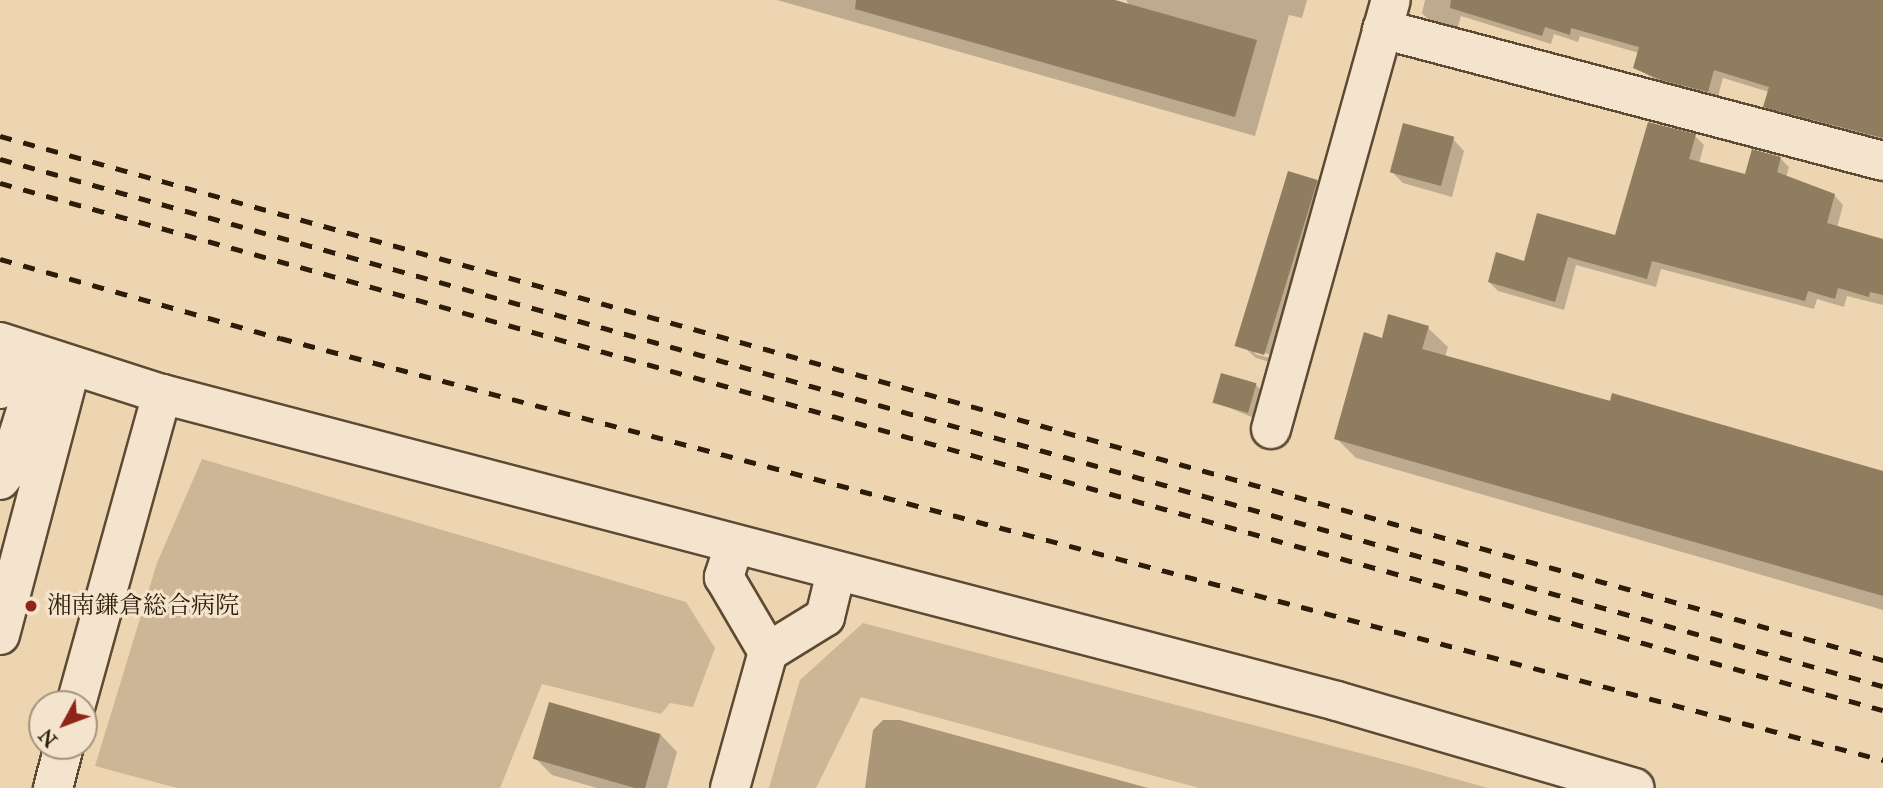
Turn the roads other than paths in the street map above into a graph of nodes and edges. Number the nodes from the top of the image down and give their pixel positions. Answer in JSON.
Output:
{"nodes":[{"id":1,"x":1387,"y":15,"type":"edge"},
{"id":2,"x":1883,"y":161,"type":"edge"},
{"id":3,"x":32,"y":353,"type":"edge"},
{"id":4,"x":0,"y":389,"type":"edge"},
{"id":5,"x":162,"y":394,"type":"junction"},
{"id":6,"x":1271,"y":429,"type":"dead end"},
{"id":7,"x":0,"y":480,"type":"edge"},
{"id":8,"x":734,"y":546,"type":"junction"},
{"id":9,"x":836,"y":572,"type":"junction"},
{"id":10,"x":0,"y":635,"type":"edge"},
{"id":11,"x":768,"y":652,"type":"junction"},
{"id":12,"x":80,"y":690,"type":"edge"},
{"id":13,"x":60,"y":760,"type":"edge"},
{"id":14,"x":53,"y":788,"type":"edge"},
{"id":15,"x":730,"y":788,"type":"edge"},
{"id":16,"x":1636,"y":788,"type":"edge"}],
"edges":[{"from":1,"to":2,"type":"street"},
{"from":1,"to":6,"type":"street"},
{"from":3,"to":4,"type":"street"},
{"from":3,"to":5,"type":"street"},
{"from":3,"to":7,"type":"street"},
{"from":3,"to":10,"type":"street"},
{"from":5,"to":8,"type":"street"},
{"from":5,"to":12,"type":"street"},
{"from":8,"to":9,"type":"street"},
{"from":8,"to":11,"type":"street"},
{"from":9,"to":11,"type":"street"},
{"from":9,"to":16,"type":"street"},
{"from":11,"to":15,"type":"street"},
{"from":13,"to":14,"type":"street"}]}
